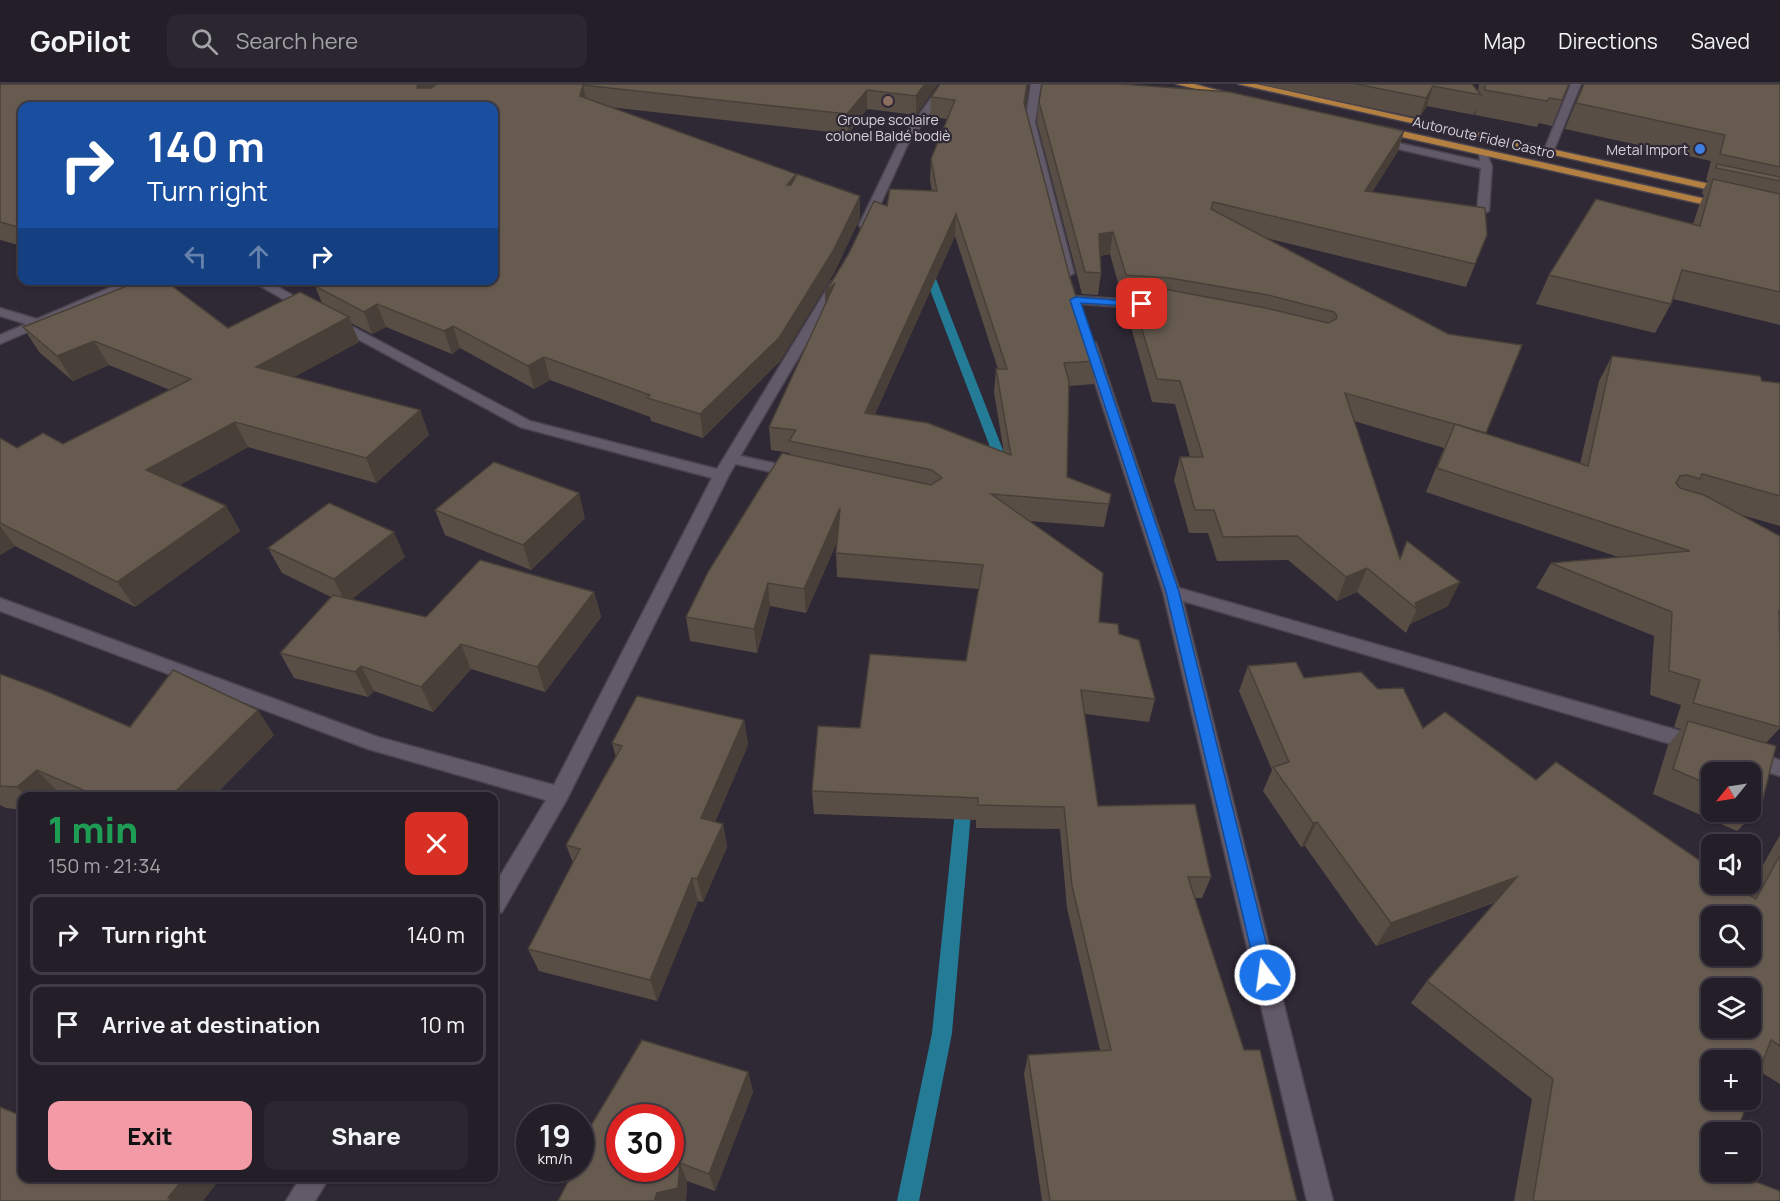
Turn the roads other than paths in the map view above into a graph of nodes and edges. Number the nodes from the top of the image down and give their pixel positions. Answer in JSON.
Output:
{"nodes":[{"id":1,"x":946,"y":84,"type":"edge"},
{"id":2,"x":1036,"y":84,"type":"edge"},
{"id":3,"x":1181,"y":84,"type":"edge"},
{"id":4,"x":1243,"y":84,"type":"edge"},
{"id":5,"x":1574,"y":84,"type":"edge"},
{"id":6,"x":1249,"y":99,"type":"edge"},
{"id":7,"x":1372,"y":127,"type":"edge"},
{"id":8,"x":1366,"y":138,"type":"edge"},
{"id":9,"x":1549,"y":150,"type":"junction"},
{"id":10,"x":1481,"y":152,"type":"junction"},
{"id":11,"x":1487,"y":166,"type":"junction"},
{"id":12,"x":1734,"y":192,"type":"edge"},
{"id":13,"x":1734,"y":208,"type":"edge"},
{"id":14,"x":1484,"y":211,"type":"edge"},
{"id":15,"x":857,"y":242,"type":"edge"},
{"id":16,"x":847,"y":263,"type":"edge"},
{"id":17,"x":128,"y":285,"type":"edge"},
{"id":18,"x":265,"y":285,"type":"edge"},
{"id":19,"x":1075,"y":300,"type":"junction"},
{"id":20,"x":1165,"y":306,"type":"edge"},
{"id":21,"x":0,"y":312,"type":"edge"},
{"id":22,"x":36,"y":323,"type":"junction"},
{"id":23,"x":0,"y":340,"type":"edge"},
{"id":24,"x":732,"y":459,"type":"junction"},
{"id":25,"x":721,"y":475,"type":"junction"},
{"id":26,"x":809,"y":475,"type":"edge"},
{"id":27,"x":1172,"y":592,"type":"junction"},
{"id":28,"x":0,"y":604,"type":"edge"},
{"id":29,"x":1711,"y":748,"type":"edge"},
{"id":30,"x":1734,"y":755,"type":"edge"},
{"id":31,"x":1780,"y":768,"type":"edge"},
{"id":32,"x":559,"y":795,"type":"junction"},
{"id":33,"x":498,"y":898,"type":"edge"},
{"id":34,"x":313,"y":1182,"type":"edge"},
{"id":35,"x":299,"y":1201,"type":"edge"},
{"id":36,"x":1320,"y":1201,"type":"edge"}],
"edges":[{"from":1,"to":15,"type":"street"},
{"from":2,"to":19,"type":"street"},
{"from":3,"to":6,"type":"highway"},
{"from":4,"to":9,"type":"highway","name":"Autoroute Fidel Castro"},
{"from":5,"to":9,"type":"street"},
{"from":7,"to":10,"type":"highway","name":"Autoroute Fidel Castro"},
{"from":8,"to":11,"type":"street"},
{"from":9,"to":12,"type":"highway","name":"Autoroute Fidel Castro"},
{"from":10,"to":11,"type":"street"},
{"from":10,"to":13,"type":"highway","name":"Autoroute Fidel Castro"},
{"from":11,"to":14,"type":"street"},
{"from":16,"to":24,"type":"street"},
{"from":17,"to":22,"type":"street"},
{"from":18,"to":25,"type":"street"},
{"from":19,"to":20,"type":"street"},
{"from":19,"to":27,"type":"street"},
{"from":21,"to":22,"type":"street"},
{"from":22,"to":23,"type":"street"},
{"from":24,"to":25,"type":"street"},
{"from":24,"to":26,"type":"street"},
{"from":25,"to":32,"type":"street"},
{"from":27,"to":29,"type":"street"},
{"from":27,"to":36,"type":"street"},
{"from":28,"to":32,"type":"street"},
{"from":30,"to":31,"type":"street"},
{"from":32,"to":33,"type":"street"},
{"from":34,"to":35,"type":"street"}]}
